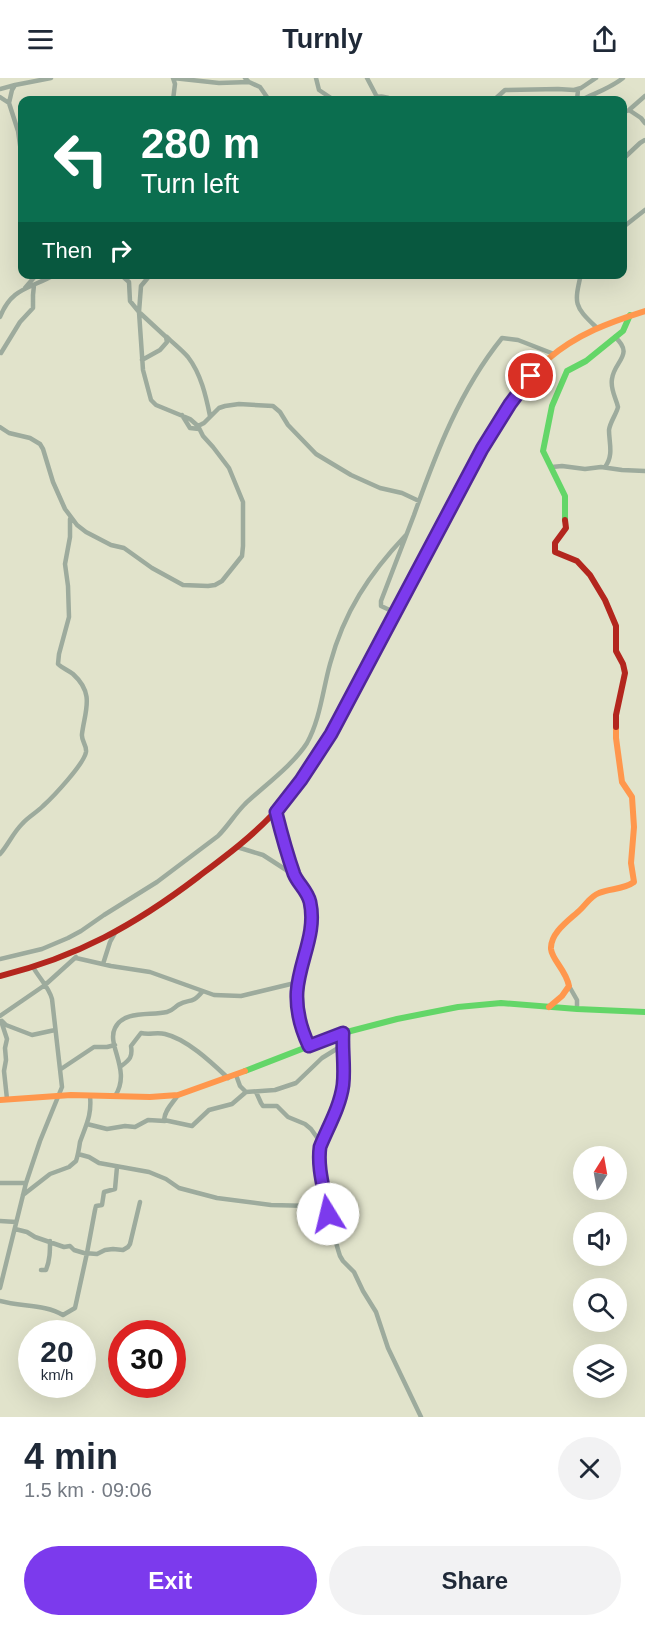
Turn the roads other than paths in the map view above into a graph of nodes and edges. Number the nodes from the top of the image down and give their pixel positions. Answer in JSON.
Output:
{"nodes":[{"id":1,"x":51,"y":78,"type":"edge"},
{"id":2,"x":173,"y":78,"type":"edge"},
{"id":3,"x":316,"y":78,"type":"edge"},
{"id":4,"x":367,"y":78,"type":"edge"},
{"id":5,"x":596,"y":78,"type":"edge"},
{"id":6,"x":623,"y":78,"type":"edge"},
{"id":7,"x":247,"y":80,"type":"edge"},
{"id":8,"x":24,"y":81,"type":"edge"},
{"id":9,"x":15,"y":86,"type":"junction"},
{"id":10,"x":0,"y":89,"type":"edge"},
{"id":11,"x":578,"y":90,"type":"junction"},
{"id":12,"x":174,"y":96,"type":"edge"},
{"id":13,"x":266,"y":96,"type":"edge"},
{"id":14,"x":328,"y":96,"type":"edge"},
{"id":15,"x":377,"y":96,"type":"edge"},
{"id":16,"x":498,"y":96,"type":"edge"},
{"id":17,"x":579,"y":96,"type":"edge"},
{"id":18,"x":587,"y":96,"type":"edge"},
{"id":19,"x":645,"y":96,"type":"edge"},
{"id":20,"x":0,"y":98,"type":"edge"},
{"id":21,"x":9,"y":103,"type":"junction"},
{"id":22,"x":638,"y":103,"type":"junction"},
{"id":23,"x":629,"y":110,"type":"joint"},
{"id":24,"x":639,"y":116,"type":"junction"},
{"id":25,"x":645,"y":123,"type":"edge"},
{"id":26,"x":18,"y":131,"type":"edge"},
{"id":27,"x":645,"y":135,"type":"edge"},
{"id":28,"x":643,"y":141,"type":"edge"},
{"id":29,"x":627,"y":155,"type":"edge"},
{"id":30,"x":645,"y":210,"type":"edge"},
{"id":31,"x":627,"y":224,"type":"edge"},
{"id":32,"x":33,"y":279,"type":"edge"},
{"id":33,"x":46,"y":279,"type":"edge"},
{"id":34,"x":126,"y":279,"type":"edge"},
{"id":35,"x":142,"y":279,"type":"edge"},
{"id":36,"x":147,"y":279,"type":"edge"},
{"id":37,"x":580,"y":279,"type":"edge"},
{"id":38,"x":34,"y":285,"type":"junction"},
{"id":39,"x":141,"y":286,"type":"junction"},
{"id":40,"x":25,"y":288,"type":"junction"},
{"id":41,"x":645,"y":311,"type":"edge"},
{"id":42,"x":139,"y":312,"type":"junction"},
{"id":43,"x":630,"y":315,"type":"junction"},
{"id":44,"x":0,"y":317,"type":"edge"},
{"id":45,"x":596,"y":327,"type":"junction"},
{"id":46,"x":166,"y":337,"type":"junction"},
{"id":47,"x":615,"y":337,"type":"junction"},
{"id":48,"x":1,"y":351,"type":"edge"},
{"id":49,"x":554,"y":354,"type":"junction"},
{"id":50,"x":0,"y":359,"type":"edge"},
{"id":51,"x":142,"y":360,"type":"junction"},
{"id":52,"x":210,"y":417,"type":"junction"},
{"id":53,"x":0,"y":427,"type":"edge"},
{"id":54,"x":198,"y":428,"type":"junction"},
{"id":55,"x":552,"y":467,"type":"junction"},
{"id":56,"x":605,"y":468,"type":"junction"},
{"id":57,"x":645,"y":471,"type":"edge"},
{"id":58,"x":419,"y":501,"type":"junction"},
{"id":59,"x":70,"y":518,"type":"junction"},
{"id":60,"x":406,"y":535,"type":"junction"},
{"id":61,"x":396,"y":613,"type":"junction"},
{"id":62,"x":276,"y":812,"type":"junction"},
{"id":63,"x":237,"y":847,"type":"junction"},
{"id":64,"x":0,"y":854,"type":"edge"},
{"id":65,"x":295,"y":876,"type":"junction"},
{"id":66,"x":115,"y":933,"type":"junction"},
{"id":67,"x":82,"y":950,"type":"junction"},
{"id":68,"x":76,"y":958,"type":"junction"},
{"id":69,"x":0,"y":959,"type":"edge"},
{"id":70,"x":103,"y":964,"type":"junction"},
{"id":71,"x":33,"y":967,"type":"junction"},
{"id":72,"x":0,"y":976,"type":"edge"},
{"id":73,"x":299,"y":982,"type":"junction"},
{"id":74,"x":45,"y":985,"type":"junction"},
{"id":75,"x":569,"y":986,"type":"junction"},
{"id":76,"x":202,"y":992,"type":"junction"},
{"id":77,"x":549,"y":1007,"type":"junction"},
{"id":78,"x":577,"y":1009,"type":"junction"},
{"id":79,"x":645,"y":1012,"type":"edge"},
{"id":80,"x":0,"y":1019,"type":"edge"},
{"id":81,"x":55,"y":1030,"type":"junction"},
{"id":82,"x":343,"y":1033,"type":"junction"},
{"id":83,"x":115,"y":1045,"type":"junction"},
{"id":84,"x":343,"y":1045,"type":"junction"},
{"id":85,"x":309,"y":1046,"type":"junction"},
{"id":86,"x":120,"y":1067,"type":"junction"},
{"id":87,"x":61,"y":1070,"type":"junction"},
{"id":88,"x":236,"y":1075,"type":"junction"},
{"id":89,"x":228,"y":1078,"type":"junction"},
{"id":90,"x":246,"y":1092,"type":"junction"},
{"id":91,"x":256,"y":1092,"type":"junction"},
{"id":92,"x":59,"y":1095,"type":"junction"},
{"id":93,"x":178,"y":1095,"type":"junction"},
{"id":94,"x":90,"y":1096,"type":"junction"},
{"id":95,"x":115,"y":1096,"type":"junction"},
{"id":96,"x":4,"y":1100,"type":"edge"},
{"id":97,"x":165,"y":1121,"type":"junction"},
{"id":98,"x":87,"y":1124,"type":"junction"},
{"id":99,"x":321,"y":1143,"type":"junction"},
{"id":100,"x":78,"y":1154,"type":"junction"},
{"id":101,"x":117,"y":1167,"type":"junction"},
{"id":102,"x":0,"y":1183,"type":"edge"},
{"id":103,"x":26,"y":1183,"type":"junction"},
{"id":104,"x":324,"y":1186,"type":"junction"},
{"id":105,"x":23,"y":1195,"type":"junction"},
{"id":106,"x":140,"y":1202,"type":"dead end"},
{"id":107,"x":327,"y":1203,"type":"junction"},
{"id":108,"x":307,"y":1206,"type":"junction"},
{"id":109,"x":0,"y":1221,"type":"edge"},
{"id":110,"x":16,"y":1222,"type":"junction"},
{"id":111,"x":15,"y":1229,"type":"junction"},
{"id":112,"x":50,"y":1241,"type":"junction"},
{"id":113,"x":87,"y":1253,"type":"junction"},
{"id":114,"x":41,"y":1270,"type":"dead end"},
{"id":115,"x":0,"y":1288,"type":"edge"},
{"id":116,"x":0,"y":1301,"type":"edge"},
{"id":117,"x":421,"y":1417,"type":"edge"}],
"edges":[{"from":1,"to":8,"type":"street"},
{"from":2,"to":7,"type":"street"},
{"from":2,"to":12,"type":"street"},
{"from":3,"to":14,"type":"street"},
{"from":4,"to":15,"type":"street"},
{"from":5,"to":11,"type":"street"},
{"from":6,"to":18,"type":"street"},
{"from":7,"to":13,"type":"street"},
{"from":8,"to":9,"type":"street"},
{"from":9,"to":10,"type":"street"},
{"from":9,"to":21,"type":"street"},
{"from":11,"to":16,"type":"street"},
{"from":11,"to":17,"type":"street"},
{"from":19,"to":22,"type":"street"},
{"from":20,"to":21,"type":"street"},
{"from":21,"to":26,"type":"street"},
{"from":22,"to":23,"type":"street"},
{"from":22,"to":24,"type":"street"},
{"from":23,"to":24,"type":"street"},
{"from":24,"to":25,"type":"street"},
{"from":27,"to":28,"type":"street"},
{"from":28,"to":29,"type":"street"},
{"from":30,"to":31,"type":"street"},
{"from":32,"to":40,"type":"street"},
{"from":33,"to":38,"type":"street"},
{"from":34,"to":42,"type":"street"},
{"from":35,"to":39,"type":"street"},
{"from":36,"to":39,"type":"street"},
{"from":37,"to":45,"type":"street"},
{"from":38,"to":40,"type":"street"},
{"from":38,"to":48,"type":"street"},
{"from":39,"to":42,"type":"street"},
{"from":40,"to":44,"type":"street"},
{"from":41,"to":43,"type":"street"},
{"from":42,"to":46,"type":"street"},
{"from":42,"to":51,"type":"street"},
{"from":43,"to":45,"type":"street"},
{"from":43,"to":47,"type":"street"},
{"from":45,"to":49,"type":"street"},
{"from":46,"to":51,"type":"street"},
{"from":46,"to":52,"type":"street"},
{"from":47,"to":55,"type":"street"},
{"from":47,"to":56,"type":"street"},
{"from":48,"to":50,"type":"street"},
{"from":49,"to":58,"type":"street"},
{"from":49,"to":61,"type":"street"},
{"from":51,"to":54,"type":"street"},
{"from":52,"to":54,"type":"street"},
{"from":52,"to":58,"type":"street"},
{"from":53,"to":59,"type":"street"},
{"from":54,"to":59,"type":"street"},
{"from":55,"to":56,"type":"street"},
{"from":55,"to":75,"type":"street"},
{"from":56,"to":57,"type":"street"},
{"from":58,"to":60,"type":"street"},
{"from":59,"to":64,"type":"street"},
{"from":60,"to":61,"type":"street"},
{"from":60,"to":69,"type":"street"},
{"from":61,"to":62,"type":"street"},
{"from":62,"to":63,"type":"street"},
{"from":62,"to":65,"type":"street"},
{"from":63,"to":65,"type":"street"},
{"from":63,"to":66,"type":"street"},
{"from":65,"to":73,"type":"street"},
{"from":66,"to":67,"type":"street"},
{"from":66,"to":70,"type":"street"},
{"from":67,"to":68,"type":"street"},
{"from":67,"to":71,"type":"street"},
{"from":68,"to":70,"type":"street"},
{"from":68,"to":74,"type":"street"},
{"from":70,"to":76,"type":"street"},
{"from":71,"to":72,"type":"street"},
{"from":71,"to":74,"type":"street"},
{"from":73,"to":76,"type":"street"},
{"from":73,"to":85,"type":"street"},
{"from":74,"to":80,"type":"street"},
{"from":74,"to":81,"type":"street"},
{"from":75,"to":77,"type":"street"},
{"from":75,"to":78,"type":"street"},
{"from":76,"to":83,"type":"street"},
{"from":77,"to":78,"type":"street"},
{"from":77,"to":82,"type":"street"},
{"from":78,"to":79,"type":"street"},
{"from":80,"to":81,"type":"street"},
{"from":80,"to":96,"type":"street"},
{"from":81,"to":87,"type":"street"},
{"from":82,"to":84,"type":"street"},
{"from":82,"to":85,"type":"street"},
{"from":83,"to":86,"type":"street"},
{"from":83,"to":87,"type":"street"},
{"from":84,"to":91,"type":"street"},
{"from":84,"to":99,"type":"street"},
{"from":85,"to":88,"type":"street"},
{"from":86,"to":89,"type":"street"},
{"from":86,"to":95,"type":"street"},
{"from":87,"to":92,"type":"street"},
{"from":88,"to":89,"type":"street"},
{"from":88,"to":90,"type":"street"},
{"from":89,"to":93,"type":"street"},
{"from":90,"to":91,"type":"street"},
{"from":90,"to":97,"type":"street"},
{"from":91,"to":99,"type":"street"},
{"from":92,"to":94,"type":"street"},
{"from":92,"to":96,"type":"street"},
{"from":92,"to":103,"type":"street"},
{"from":93,"to":95,"type":"street"},
{"from":93,"to":97,"type":"street"},
{"from":94,"to":95,"type":"street"},
{"from":94,"to":98,"type":"street"},
{"from":97,"to":98,"type":"street"},
{"from":98,"to":100,"type":"street"},
{"from":99,"to":104,"type":"street"},
{"from":100,"to":101,"type":"street"},
{"from":100,"to":105,"type":"street"},
{"from":101,"to":108,"type":"street"},
{"from":101,"to":113,"type":"street"},
{"from":102,"to":103,"type":"street"},
{"from":103,"to":105,"type":"street"},
{"from":104,"to":107,"type":"street"},
{"from":104,"to":108,"type":"street"},
{"from":105,"to":110,"type":"street"},
{"from":106,"to":113,"type":"street"},
{"from":107,"to":108,"type":"street"},
{"from":107,"to":117,"type":"street"},
{"from":109,"to":110,"type":"street"},
{"from":110,"to":111,"type":"street"},
{"from":111,"to":112,"type":"street"},
{"from":111,"to":115,"type":"street"},
{"from":112,"to":113,"type":"street"},
{"from":112,"to":114,"type":"street"},
{"from":113,"to":116,"type":"street"}]}
